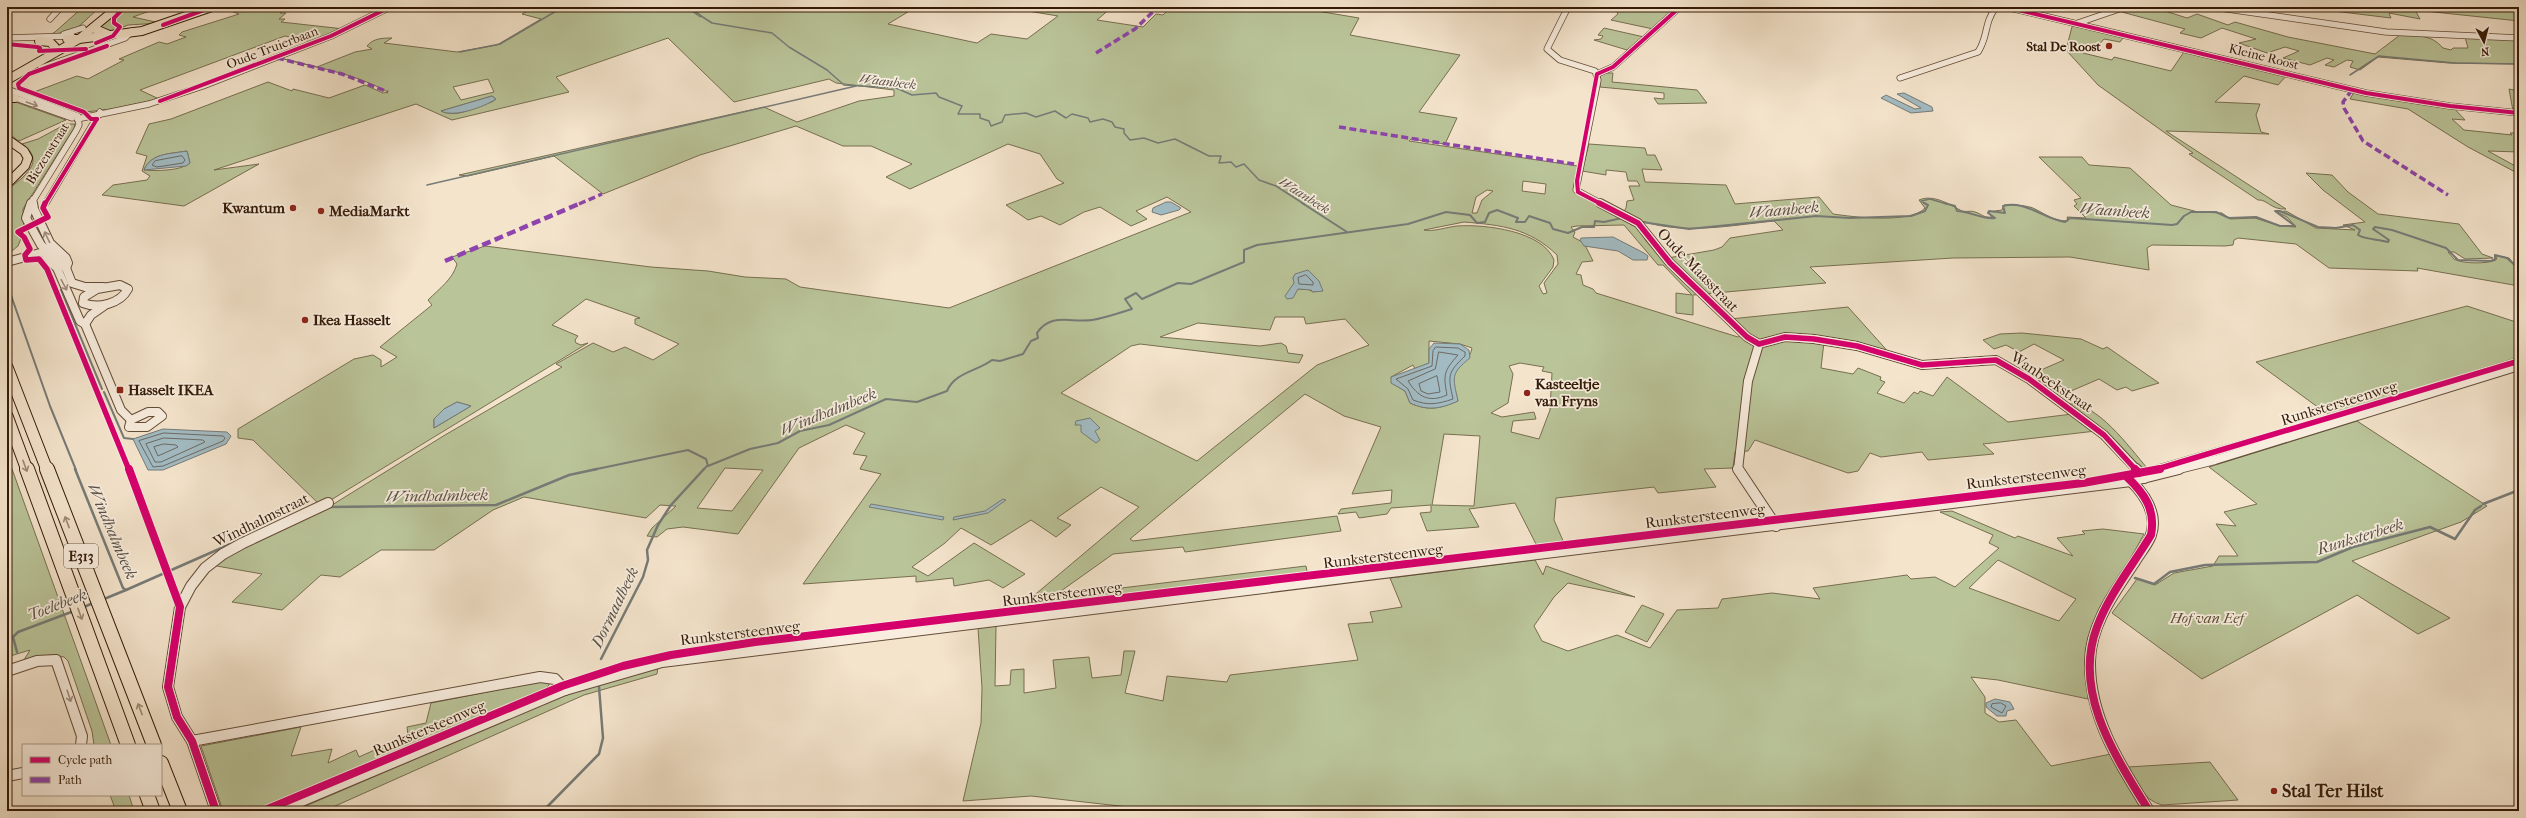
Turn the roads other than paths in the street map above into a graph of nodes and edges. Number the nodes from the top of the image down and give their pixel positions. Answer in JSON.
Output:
{"nodes":[{"id":1,"x":11,"y":7,"type":"edge"},
{"id":2,"x":61,"y":7,"type":"edge"},
{"id":3,"x":107,"y":7,"type":"edge"},
{"id":4,"x":118,"y":7,"type":"edge"},
{"id":5,"x":211,"y":7,"type":"edge"},
{"id":6,"x":390,"y":7,"type":"edge"},
{"id":7,"x":1568,"y":7,"type":"edge"},
{"id":8,"x":1680,"y":7,"type":"edge"},
{"id":9,"x":1996,"y":7,"type":"edge"},
{"id":10,"x":2006,"y":7,"type":"edge"},
{"id":11,"x":2125,"y":7,"type":"edge"},
{"id":12,"x":2213,"y":7,"type":"edge"},
{"id":13,"x":7,"y":8,"type":"edge"},
{"id":14,"x":50,"y":19,"type":"dead end"},
{"id":15,"x":2078,"y":23,"type":"junction"},
{"id":16,"x":93,"y":28,"type":"junction"},
{"id":17,"x":131,"y":32,"type":"junction"},
{"id":18,"x":104,"y":35,"type":"junction"},
{"id":19,"x":53,"y":37,"type":"junction"},
{"id":20,"x":75,"y":37,"type":"junction"},
{"id":21,"x":7,"y":38,"type":"edge"},
{"id":22,"x":2519,"y":38,"type":"edge"},
{"id":23,"x":38,"y":41,"type":"junction"},
{"id":24,"x":7,"y":42,"type":"edge"},
{"id":25,"x":55,"y":47,"type":"junction"},
{"id":26,"x":41,"y":68,"type":"dead end"},
{"id":27,"x":7,"y":74,"type":"edge"},
{"id":28,"x":1597,"y":74,"type":"junction"},
{"id":29,"x":1900,"y":78,"type":"dead end"},
{"id":30,"x":7,"y":80,"type":"edge"},
{"id":31,"x":9,"y":94,"type":"edge"},
{"id":32,"x":100,"y":112,"type":"junction"},
{"id":33,"x":2519,"y":113,"type":"edge"},
{"id":34,"x":77,"y":119,"type":"junction"},
{"id":35,"x":11,"y":144,"type":"edge"},
{"id":36,"x":7,"y":174,"type":"edge"},
{"id":37,"x":7,"y":184,"type":"edge"},
{"id":38,"x":32,"y":199,"type":"junction"},
{"id":39,"x":46,"y":203,"type":"dead end"},
{"id":40,"x":56,"y":249,"type":"junction"},
{"id":41,"x":46,"y":252,"type":"junction"},
{"id":42,"x":7,"y":262,"type":"edge"},
{"id":43,"x":66,"y":268,"type":"junction"},
{"id":44,"x":86,"y":291,"type":"junction"},
{"id":45,"x":106,"y":304,"type":"junction"},
{"id":46,"x":90,"y":306,"type":"junction"},
{"id":47,"x":91,"y":315,"type":"junction"},
{"id":48,"x":85,"y":324,"type":"junction"},
{"id":49,"x":1759,"y":344,"type":"junction"},
{"id":50,"x":2519,"y":366,"type":"edge"},
{"id":51,"x":7,"y":367,"type":"edge"},
{"id":52,"x":121,"y":410,"type":"junction"},
{"id":53,"x":142,"y":414,"type":"junction"},
{"id":54,"x":7,"y":416,"type":"edge"},
{"id":55,"x":131,"y":420,"type":"junction"},
{"id":56,"x":2144,"y":478,"type":"junction"},
{"id":57,"x":2131,"y":481,"type":"junction"},
{"id":58,"x":328,"y":503,"type":"dead end"},
{"id":59,"x":1776,"y":526,"type":"junction"},
{"id":60,"x":7,"y":671,"type":"edge"},
{"id":61,"x":565,"y":690,"type":"junction"},
{"id":62,"x":192,"y":741,"type":"junction"},
{"id":63,"x":81,"y":744,"type":"edge"},
{"id":64,"x":128,"y":744,"type":"edge"},
{"id":65,"x":154,"y":744,"type":"edge"},
{"id":66,"x":162,"y":766,"type":"edge"},
{"id":67,"x":22,"y":773,"type":"edge"},
{"id":68,"x":7,"y":776,"type":"edge"},
{"id":69,"x":147,"y":796,"type":"edge"},
{"id":70,"x":153,"y":811,"type":"edge"},
{"id":71,"x":180,"y":811,"type":"edge"},
{"id":72,"x":216,"y":811,"type":"edge"},
{"id":73,"x":278,"y":811,"type":"edge"},
{"id":74,"x":2149,"y":811,"type":"edge"}],
"edges":[{"from":1,"to":13,"type":"street"},
{"from":2,"to":14,"type":"street"},
{"from":3,"to":20,"type":"highway"},
{"from":4,"to":16,"type":"highway"},
{"from":5,"to":17,"type":"main road"},
{"from":6,"to":32,"type":"street","name":"Oude Truierbaan"},
{"from":7,"to":28,"type":"street"},
{"from":8,"to":28,"type":"street"},
{"from":9,"to":29,"type":"street"},
{"from":10,"to":15,"type":"street","name":"Kleine Roost"},
{"from":11,"to":15,"type":"street"},
{"from":12,"to":22,"type":"street"},
{"from":15,"to":33,"type":"street","name":"Kleine Roost"},
{"from":16,"to":18,"type":"highway"},
{"from":16,"to":20,"type":"highway"},
{"from":17,"to":18,"type":"main road"},
{"from":17,"to":26,"type":"street"},
{"from":18,"to":20,"type":"main road"},
{"from":18,"to":20,"type":"main road"},
{"from":19,"to":20,"type":"street"},
{"from":19,"to":20,"type":"street"},
{"from":19,"to":21,"type":"street"},
{"from":20,"to":23,"type":"street"},
{"from":20,"to":25,"type":"main road"},
{"from":20,"to":30,"type":"main road"},
{"from":23,"to":24,"type":"street"},
{"from":23,"to":25,"type":"main road"},
{"from":25,"to":27,"type":"main road"},
{"from":28,"to":49,"type":"street","name":"Oude-Maasstraat"},
{"from":30,"to":31,"type":"street","name":"Biezenstraat"},
{"from":31,"to":34,"type":"street","name":"Biezenstraat"},
{"from":32,"to":34,"type":"street","name":"Oude Truierbaan"},
{"from":32,"to":39,"type":"street","name":"Biezenstraat"},
{"from":34,"to":38,"type":"street","name":"Biezenstraat"},
{"from":35,"to":36,"type":"highway"},
{"from":35,"to":37,"type":"highway"},
{"from":40,"to":38,"type":"street","name":"Biezenstraat","one_way":true},
{"from":38,"to":41,"type":"street","name":"Biezenstraat"},
{"from":40,"to":41,"type":"street"},
{"from":40,"to":43,"type":"street","name":"Biezenstraat"},
{"from":41,"to":42,"type":"street"},
{"from":41,"to":43,"type":"street","name":"Biezenstraat"},
{"from":41,"to":48,"type":"street","one_way":true},
{"from":43,"to":44,"type":"street","name":"Biezenstraat"},
{"from":44,"to":45,"type":"street"},
{"from":44,"to":46,"type":"street"},
{"from":45,"to":46,"type":"street"},
{"from":45,"to":47,"type":"street"},
{"from":46,"to":47,"type":"street"},
{"from":47,"to":48,"type":"street"},
{"from":48,"to":52,"type":"street"},
{"from":49,"to":56,"type":"street","name":"Wanbeekstraat"},
{"from":49,"to":59,"type":"street"},
{"from":50,"to":56,"type":"street","name":"Runkstersteenweg"},
{"from":65,"to":51,"type":"highway","number":"E313","one_way":true},
{"from":52,"to":53,"type":"street"},
{"from":52,"to":55,"type":"street"},
{"from":53,"to":55,"type":"street"},
{"from":53,"to":55,"type":"street"},
{"from":54,"to":64,"type":"highway","number":"E313","one_way":true},
{"from":56,"to":57,"type":"street","name":"Runkstersteenweg"},
{"from":57,"to":59,"type":"street","name":"Runkstersteenweg"},
{"from":57,"to":74,"type":"street"},
{"from":58,"to":62,"type":"street","name":"Windhalmstraat"},
{"from":59,"to":61,"type":"street","name":"Runkstersteenweg"},
{"from":60,"to":63,"type":"street","one_way":true},
{"from":61,"to":62,"type":"street","name":"Runkstersteenweg"},
{"from":61,"to":73,"type":"street","name":"Runkstersteenweg"},
{"from":62,"to":72,"type":"street","name":"Windhalmstraat"},
{"from":66,"to":71,"type":"highway"},
{"from":67,"to":68,"type":"street"},
{"from":69,"to":70,"type":"highway"}]}
